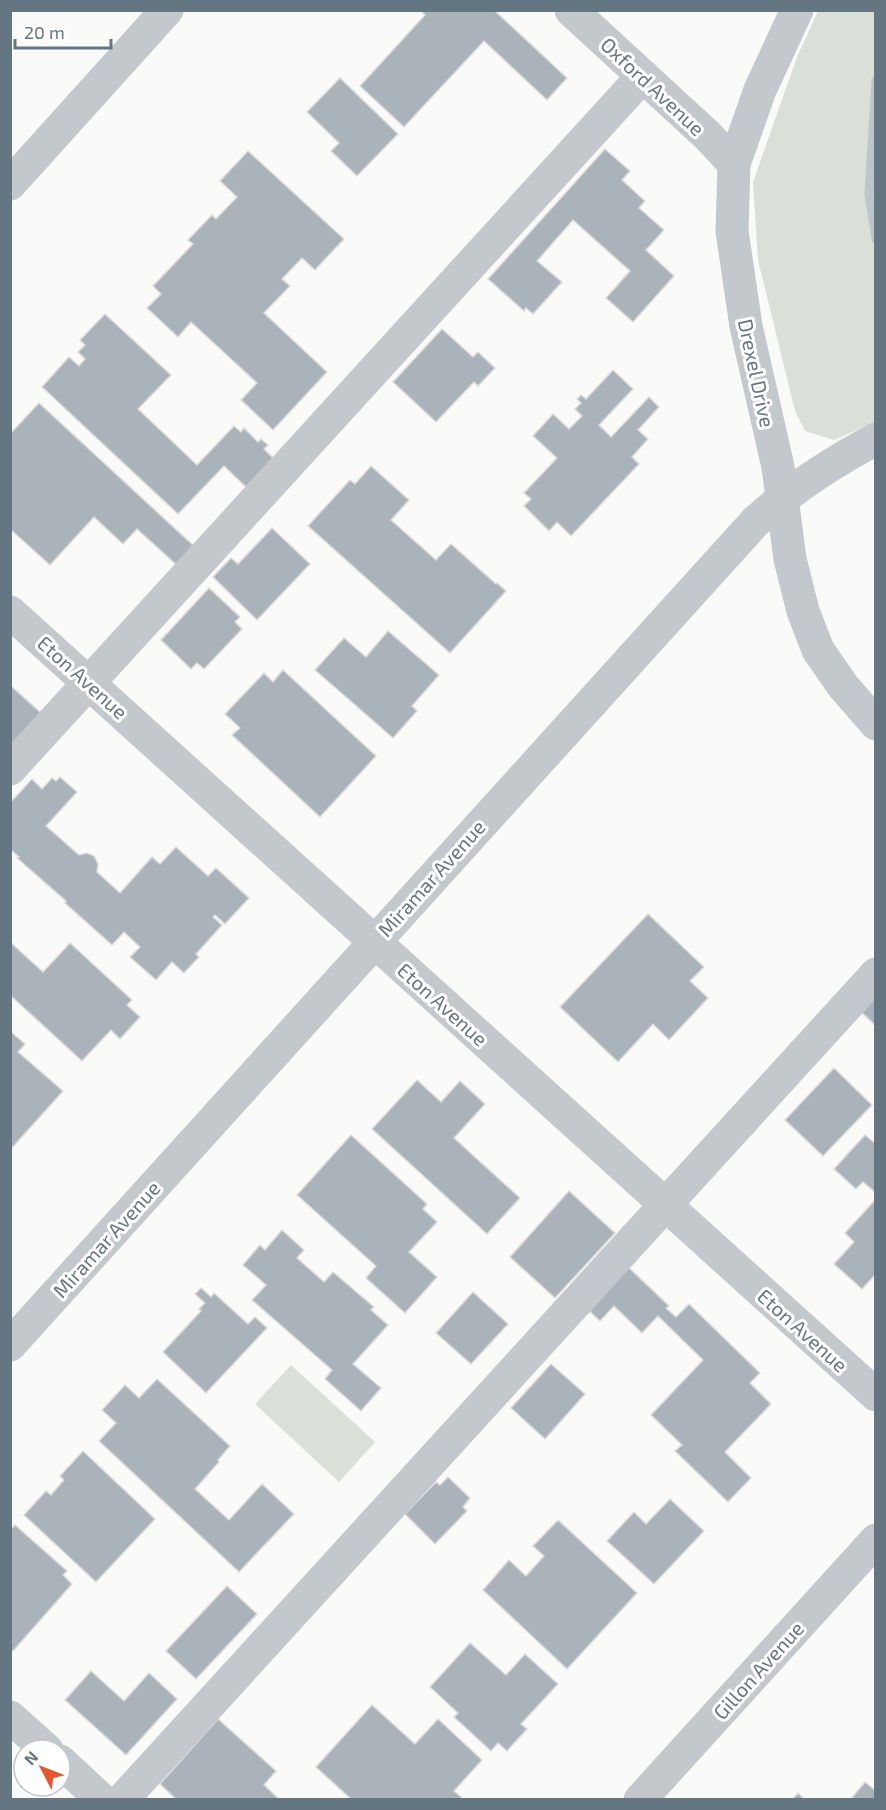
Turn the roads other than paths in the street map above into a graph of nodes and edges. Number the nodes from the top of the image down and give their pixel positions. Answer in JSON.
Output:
{"nodes":[{"id":1,"x":167,"y":10,"type":"edge"},
{"id":2,"x":571,"y":10,"type":"edge"},
{"id":3,"x":797,"y":10,"type":"edge"},
{"id":4,"x":644,"y":76,"type":"junction"},
{"id":5,"x":734,"y":164,"type":"junction"},
{"id":6,"x":10,"y":184,"type":"edge"},
{"id":7,"x":876,"y":439,"type":"edge"},
{"id":8,"x":782,"y":497,"type":"junction"},
{"id":9,"x":10,"y":612,"type":"edge"},
{"id":10,"x":89,"y":682,"type":"junction"},
{"id":11,"x":876,"y":724,"type":"edge"},
{"id":12,"x":10,"y":769,"type":"edge"},
{"id":13,"x":374,"y":941,"type":"junction"},
{"id":14,"x":876,"y":974,"type":"edge"},
{"id":15,"x":665,"y":1205,"type":"junction"},
{"id":16,"x":10,"y":1345,"type":"edge"},
{"id":17,"x":876,"y":1395,"type":"edge"},
{"id":18,"x":876,"y":1540,"type":"edge"},
{"id":19,"x":10,"y":1717,"type":"edge"},
{"id":20,"x":34,"y":1738,"type":"edge"},
{"id":21,"x":72,"y":1772,"type":"edge"},
{"id":22,"x":102,"y":1800,"type":"edge"},
{"id":23,"x":122,"y":1800,"type":"edge"},
{"id":24,"x":640,"y":1800,"type":"edge"}],
"edges":[{"from":1,"to":6,"type":"street"},
{"from":2,"to":4,"type":"street","name":"Oxford Avenue"},
{"from":3,"to":5,"type":"street","name":"Drexel Drive"},
{"from":4,"to":5,"type":"street","name":"Oxford Avenue"},
{"from":4,"to":10,"type":"street"},
{"from":5,"to":8,"type":"street","name":"Drexel Drive"},
{"from":7,"to":8,"type":"street","name":"Miramar Avenue"},
{"from":8,"to":11,"type":"street","name":"Drexel Drive"},
{"from":8,"to":13,"type":"street","name":"Miramar Avenue"},
{"from":9,"to":10,"type":"street","name":"Eton Avenue"},
{"from":10,"to":12,"type":"street"},
{"from":10,"to":13,"type":"street","name":"Eton Avenue"},
{"from":13,"to":15,"type":"street","name":"Eton Avenue"},
{"from":13,"to":16,"type":"street","name":"Miramar Avenue"},
{"from":14,"to":15,"type":"street"},
{"from":15,"to":17,"type":"street","name":"Eton Avenue"},
{"from":15,"to":23,"type":"street"},
{"from":18,"to":24,"type":"street","name":"Gillon Avenue"},
{"from":19,"to":20,"type":"street"},
{"from":21,"to":22,"type":"street"}]}
